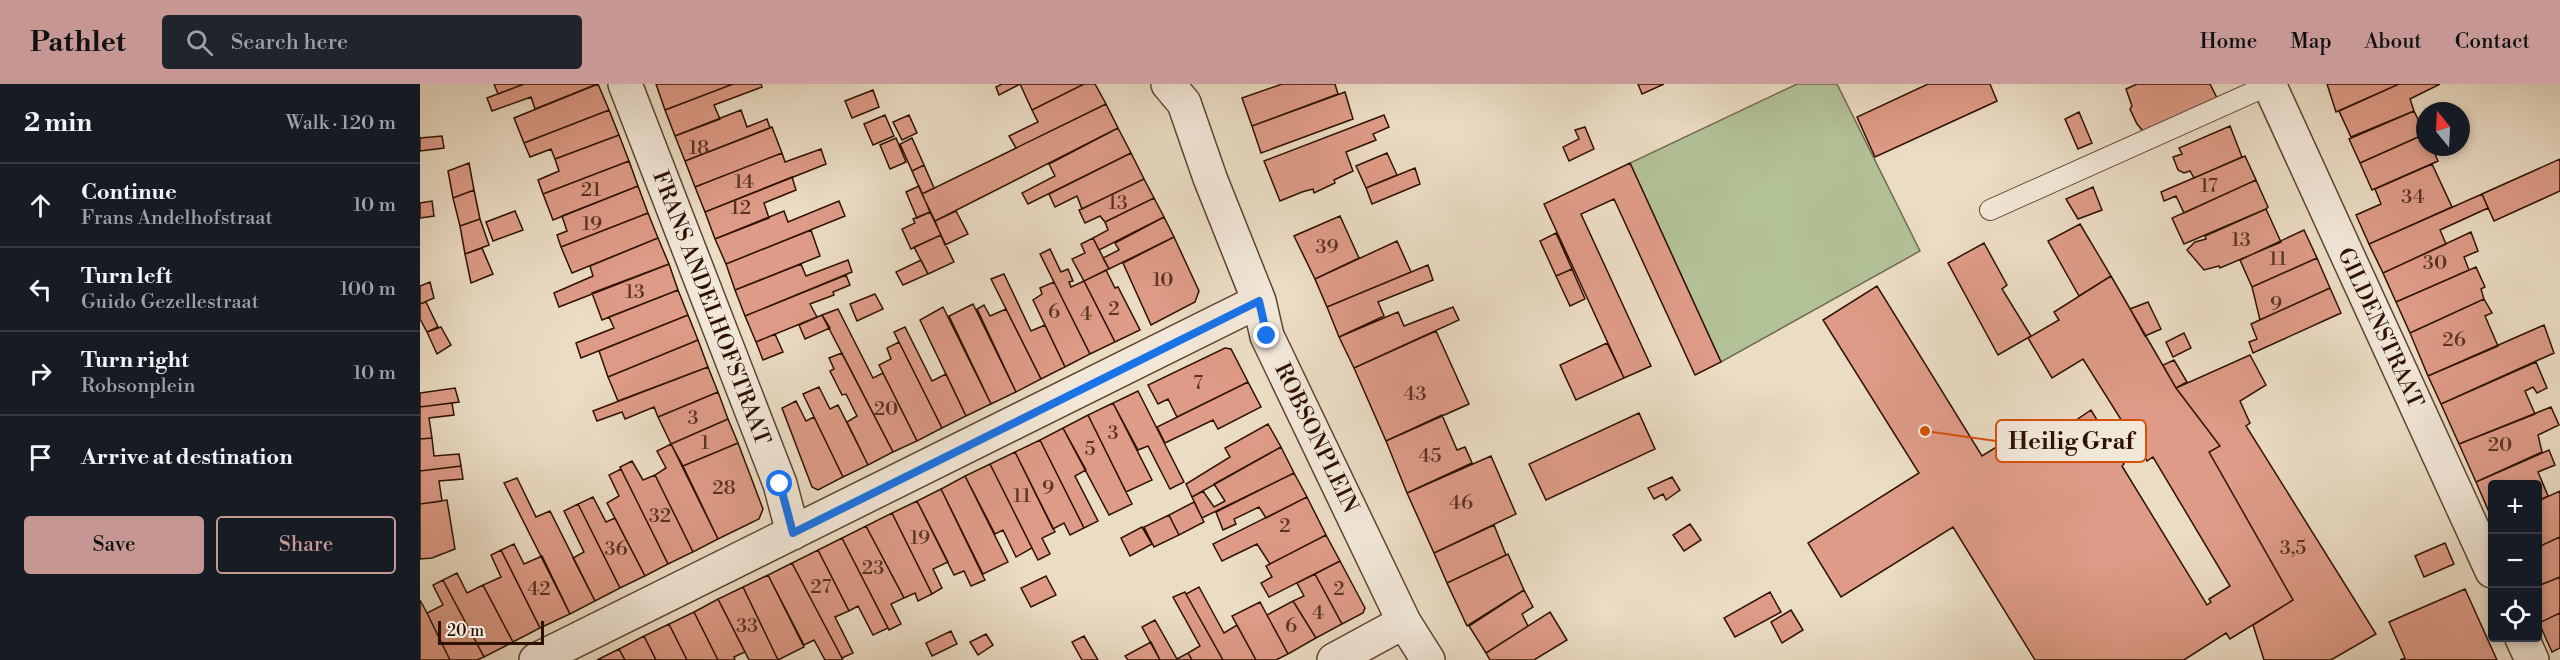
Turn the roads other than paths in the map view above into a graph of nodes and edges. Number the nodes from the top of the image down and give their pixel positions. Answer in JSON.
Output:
{"nodes":[{"id":1,"x":625,"y":84,"type":"edge"},
{"id":2,"x":1168,"y":84,"type":"edge"},
{"id":3,"x":2269,"y":85,"type":"edge"},
{"id":4,"x":1990,"y":210,"type":"dead end"},
{"id":5,"x":1259,"y":301,"type":"junction"},
{"id":6,"x":793,"y":533,"type":"junction"},
{"id":7,"x":2488,"y":560,"type":"edge"},
{"id":8,"x":1404,"y":622,"type":"junction"},
{"id":9,"x":2524,"y":642,"type":"edge"},
{"id":10,"x":536,"y":660,"type":"edge"},
{"id":11,"x":1334,"y":660,"type":"edge"},
{"id":12,"x":1428,"y":660,"type":"edge"},
{"id":13,"x":2532,"y":660,"type":"edge"}],
"edges":[{"from":1,"to":6,"type":"street","name":"FRANS ANDELHOFSTRAAT"},
{"from":2,"to":5,"type":"street","name":"ROBSONPLEIN"},
{"from":3,"to":4,"type":"lane"},
{"from":3,"to":7,"type":"street","name":"GILDENSTRAAT"},
{"from":5,"to":6,"type":"street"},
{"from":5,"to":8,"type":"street","name":"ROBSONPLEIN"},
{"from":6,"to":10,"type":"street"},
{"from":8,"to":11,"type":"street"},
{"from":8,"to":12,"type":"street","name":"ROBSONPLEIN"},
{"from":9,"to":13,"type":"street"}]}
